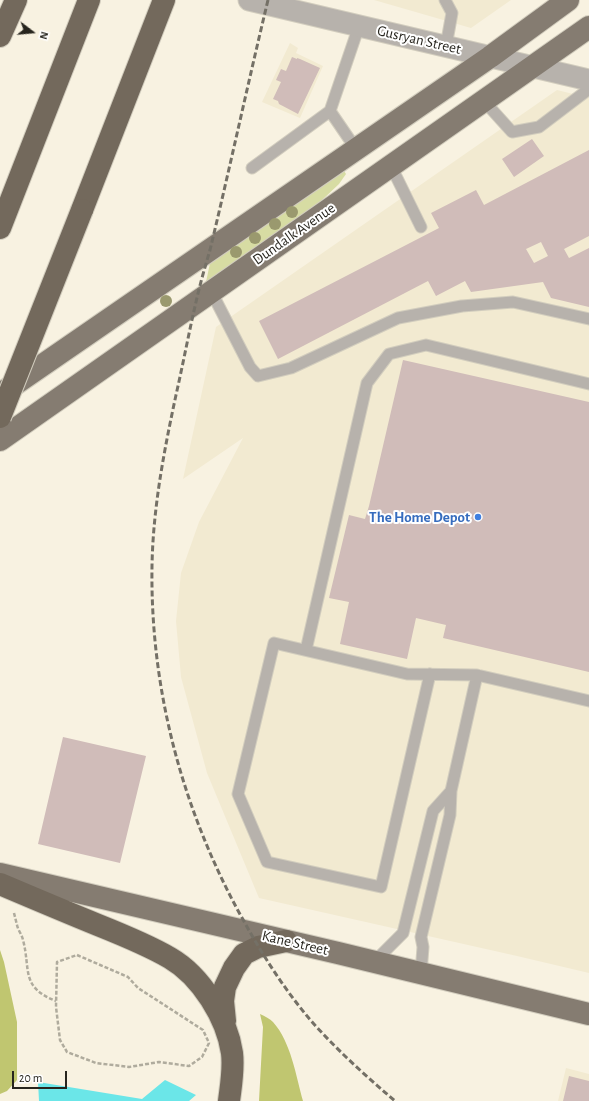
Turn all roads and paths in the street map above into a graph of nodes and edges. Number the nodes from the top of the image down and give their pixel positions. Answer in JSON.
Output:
{"nodes":[{"id":1,"x":16,"y":0,"type":"edge"},
{"id":2,"x":164,"y":0,"type":"edge"},
{"id":3,"x":250,"y":0,"type":"edge"},
{"id":4,"x":445,"y":0,"type":"edge"},
{"id":5,"x":568,"y":0,"type":"edge"},
{"id":6,"x":88,"y":4,"type":"edge"},
{"id":7,"x":309,"y":7,"type":"edge"},
{"id":8,"x":359,"y":26,"type":"junction"},
{"id":9,"x":589,"y":27,"type":"edge"},
{"id":10,"x":0,"y":36,"type":"edge"},
{"id":11,"x":446,"y":46,"type":"junction"},
{"id":12,"x":490,"y":57,"type":"junction"},
{"id":13,"x":534,"y":67,"type":"junction"},
{"id":14,"x":589,"y":80,"type":"edge"},
{"id":15,"x":589,"y":89,"type":"edge"},
{"id":16,"x":484,"y":101,"type":"junction"},
{"id":17,"x":330,"y":111,"type":"junction"},
{"id":18,"x":356,"y":149,"type":"junction"},
{"id":19,"x":391,"y":166,"type":"junction"},
{"id":20,"x":252,"y":168,"type":"dead end"},
{"id":21,"x":421,"y":227,"type":"dead end"},
{"id":22,"x":0,"y":228,"type":"edge"},
{"id":23,"x":211,"y":291,"type":"junction"},
{"id":24,"x":589,"y":319,"type":"edge"},
{"id":25,"x":589,"y":384,"type":"edge"},
{"id":26,"x":0,"y":394,"type":"edge"},
{"id":27,"x":0,"y":417,"type":"edge"},
{"id":28,"x":0,"y":440,"type":"edge"},
{"id":29,"x":306,"y":650,"type":"junction"},
{"id":30,"x":430,"y":674,"type":"junction"},
{"id":31,"x":477,"y":675,"type":"junction"},
{"id":32,"x":589,"y":701,"type":"edge"},
{"id":33,"x":451,"y":791,"type":"junction"},
{"id":34,"x":0,"y":874,"type":"edge"},
{"id":35,"x":0,"y":884,"type":"edge"},
{"id":36,"x":14,"y":913,"type":"dead end"},
{"id":37,"x":286,"y":941,"type":"junction"},
{"id":38,"x":374,"y":962,"type":"junction"},
{"id":39,"x":421,"y":973,"type":"junction"},
{"id":40,"x":56,"y":1001,"type":"junction"},
{"id":41,"x":589,"y":1014,"type":"edge"},
{"id":42,"x":225,"y":1026,"type":"junction"},
{"id":43,"x":229,"y":1101,"type":"edge"}],
"edges":[{"from":1,"to":10,"type":"highway"},
{"from":2,"to":27,"type":"highway","bridge":true},
{"from":3,"to":7,"type":"street","name":"Gusryan Street"},
{"from":4,"to":11,"type":"lane"},
{"from":5,"to":12,"type":"main road"},
{"from":6,"to":22,"type":"highway"},
{"from":7,"to":8,"type":"street","name":"Gusryan Street"},
{"from":8,"to":11,"type":"street","name":"Gusryan Street"},
{"from":8,"to":17,"type":"lane"},
{"from":9,"to":13,"type":"main road","name":"Dundalk Avenue"},
{"from":11,"to":12,"type":"street","name":"Gusryan Street"},
{"from":12,"to":13,"type":"street","name":"Gusryan Street"},
{"from":12,"to":18,"type":"main road"},
{"from":13,"to":14,"type":"street","name":"Gusryan Street"},
{"from":13,"to":16,"type":"main road","name":"Dundalk Avenue"},
{"from":15,"to":16,"type":"lane"},
{"from":16,"to":19,"type":"main road","name":"Dundalk Avenue"},
{"from":17,"to":18,"type":"lane"},
{"from":17,"to":20,"type":"lane"},
{"from":18,"to":26,"type":"main road"},
{"from":19,"to":21,"type":"lane"},
{"from":19,"to":23,"type":"main road","name":"Dundalk Avenue"},
{"from":23,"to":24,"type":"lane"},
{"from":23,"to":28,"type":"main road","name":"Dundalk Avenue"},
{"from":25,"to":29,"type":"lane"},
{"from":29,"to":30,"type":"lane"},
{"from":29,"to":30,"type":"lane"},
{"from":30,"to":31,"type":"lane"},
{"from":31,"to":32,"type":"lane"},
{"from":31,"to":33,"type":"lane"},
{"from":33,"to":38,"type":"lane"},
{"from":33,"to":39,"type":"lane"},
{"from":34,"to":37,"type":"main road","name":"Kane Street"},
{"from":35,"to":42,"type":"highway"},
{"from":36,"to":40,"type":"path"},
{"from":37,"to":38,"type":"main road","name":"Kane Street"},
{"from":37,"to":42,"type":"highway"},
{"from":38,"to":39,"type":"main road","name":"Kane Street"},
{"from":39,"to":41,"type":"main road","name":"Kane Street"},
{"from":40,"to":40,"type":"path"},
{"from":42,"to":43,"type":"highway"}]}
